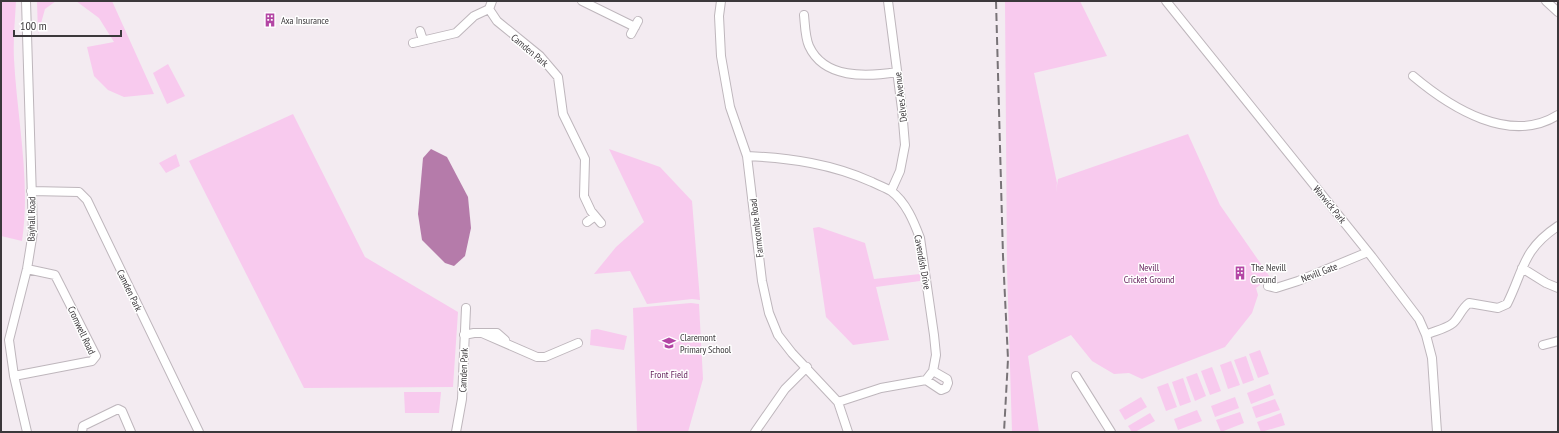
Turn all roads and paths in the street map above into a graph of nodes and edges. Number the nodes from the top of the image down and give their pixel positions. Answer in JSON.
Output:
{"nodes":[{"id":1,"x":26,"y":1,"type":"edge"},
{"id":2,"x":492,"y":1,"type":"edge"},
{"id":3,"x":582,"y":1,"type":"edge"},
{"id":4,"x":721,"y":1,"type":"edge"},
{"id":5,"x":888,"y":1,"type":"edge"},
{"id":6,"x":1166,"y":1,"type":"edge"},
{"id":7,"x":1546,"y":1,"type":"edge"},
{"id":8,"x":489,"y":9,"type":"junction"},
{"id":9,"x":1558,"y":12,"type":"edge"},
{"id":10,"x":804,"y":15,"type":"dead end"},
{"id":11,"x":634,"y":27,"type":"dead end"},
{"id":12,"x":420,"y":31,"type":"dead end"},
{"id":13,"x":423,"y":40,"type":"junction"},
{"id":14,"x":413,"y":43,"type":"dead end"},
{"id":15,"x":897,"y":72,"type":"junction"},
{"id":16,"x":1413,"y":76,"type":"dead end"},
{"id":17,"x":1558,"y":115,"type":"edge"},
{"id":18,"x":747,"y":156,"type":"junction"},
{"id":19,"x":31,"y":191,"type":"junction"},
{"id":20,"x":891,"y":191,"type":"junction"},
{"id":21,"x":595,"y":216,"type":"junction"},
{"id":22,"x":586,"y":222,"type":"dead end"},
{"id":23,"x":601,"y":223,"type":"dead end"},
{"id":24,"x":1558,"y":226,"type":"edge"},
{"id":25,"x":1368,"y":252,"type":"junction"},
{"id":26,"x":1522,"y":268,"type":"junction"},
{"id":27,"x":27,"y":269,"type":"junction"},
{"id":28,"x":1268,"y":286,"type":"dead end"},
{"id":29,"x":1558,"y":288,"type":"edge"},
{"id":30,"x":466,"y":308,"type":"dead end"},
{"id":31,"x":464,"y":335,"type":"junction"},
{"id":32,"x":1426,"y":335,"type":"junction"},
{"id":33,"x":5,"y":341,"type":"edge"},
{"id":34,"x":1558,"y":341,"type":"edge"},
{"id":35,"x":578,"y":344,"type":"dead end"},
{"id":36,"x":1543,"y":345,"type":"dead end"},
{"id":37,"x":807,"y":367,"type":"junction"},
{"id":38,"x":933,"y":371,"type":"junction"},
{"id":39,"x":14,"y":376,"type":"junction"},
{"id":40,"x":1076,"y":376,"type":"dead end"},
{"id":41,"x":926,"y":380,"type":"junction"},
{"id":42,"x":838,"y":402,"type":"junction"},
{"id":43,"x":27,"y":432,"type":"edge"},
{"id":44,"x":82,"y":432,"type":"edge"},
{"id":45,"x":131,"y":432,"type":"edge"},
{"id":46,"x":198,"y":432,"type":"edge"},
{"id":47,"x":456,"y":432,"type":"edge"},
{"id":48,"x":755,"y":432,"type":"edge"},
{"id":49,"x":848,"y":432,"type":"edge"},
{"id":50,"x":1111,"y":432,"type":"edge"},
{"id":51,"x":1437,"y":432,"type":"edge"}],
"edges":[{"from":1,"to":19,"type":"street","name":"Bayhall Road"},
{"from":2,"to":8,"type":"street"},
{"from":3,"to":11,"type":"street"},
{"from":4,"to":18,"type":"street","name":"Farmcombe Road"},
{"from":5,"to":15,"type":"street","name":"Delves Avenue"},
{"from":6,"to":25,"type":"street","name":"Warwick Park"},
{"from":7,"to":9,"type":"street"},
{"from":8,"to":13,"type":"street"},
{"from":8,"to":21,"type":"street","name":"Camden Park"},
{"from":10,"to":15,"type":"street"},
{"from":12,"to":13,"type":"street"},
{"from":13,"to":14,"type":"street"},
{"from":15,"to":20,"type":"street","name":"Delves Avenue"},
{"from":16,"to":17,"type":"street"},
{"from":18,"to":20,"type":"street","name":"Cavendish Drive"},
{"from":18,"to":37,"type":"street","name":"Farmcombe Road"},
{"from":19,"to":27,"type":"street","name":"Bayhall Road"},
{"from":19,"to":46,"type":"street","name":"Camden Park"},
{"from":20,"to":38,"type":"street","name":"Cavendish Drive"},
{"from":21,"to":22,"type":"street"},
{"from":21,"to":23,"type":"street","name":"Camden Park"},
{"from":24,"to":26,"type":"street"},
{"from":25,"to":28,"type":"street","name":"Nevill Gate"},
{"from":25,"to":32,"type":"street","name":"Warwick Park"},
{"from":26,"to":29,"type":"street"},
{"from":26,"to":32,"type":"street"},
{"from":27,"to":33,"type":"street","name":"Bayhall Road"},
{"from":27,"to":39,"type":"street","name":"Cromwell Road"},
{"from":30,"to":31,"type":"street","name":"Camden Park"},
{"from":31,"to":35,"type":"street"},
{"from":31,"to":47,"type":"street","name":"Camden Park"},
{"from":32,"to":51,"type":"street","name":"Warwick Park"},
{"from":33,"to":39,"type":"street","name":"Bayhall Road"},
{"from":34,"to":36,"type":"street"},
{"from":37,"to":42,"type":"street","name":"Farmcombe Road"},
{"from":37,"to":48,"type":"street"},
{"from":38,"to":41,"type":"street"},
{"from":38,"to":41,"type":"street"},
{"from":39,"to":43,"type":"street","name":"Bayhall Road"},
{"from":40,"to":50,"type":"street"},
{"from":41,"to":42,"type":"street"},
{"from":42,"to":49,"type":"street","name":"Farmcombe Road"},
{"from":44,"to":45,"type":"street"}]}
